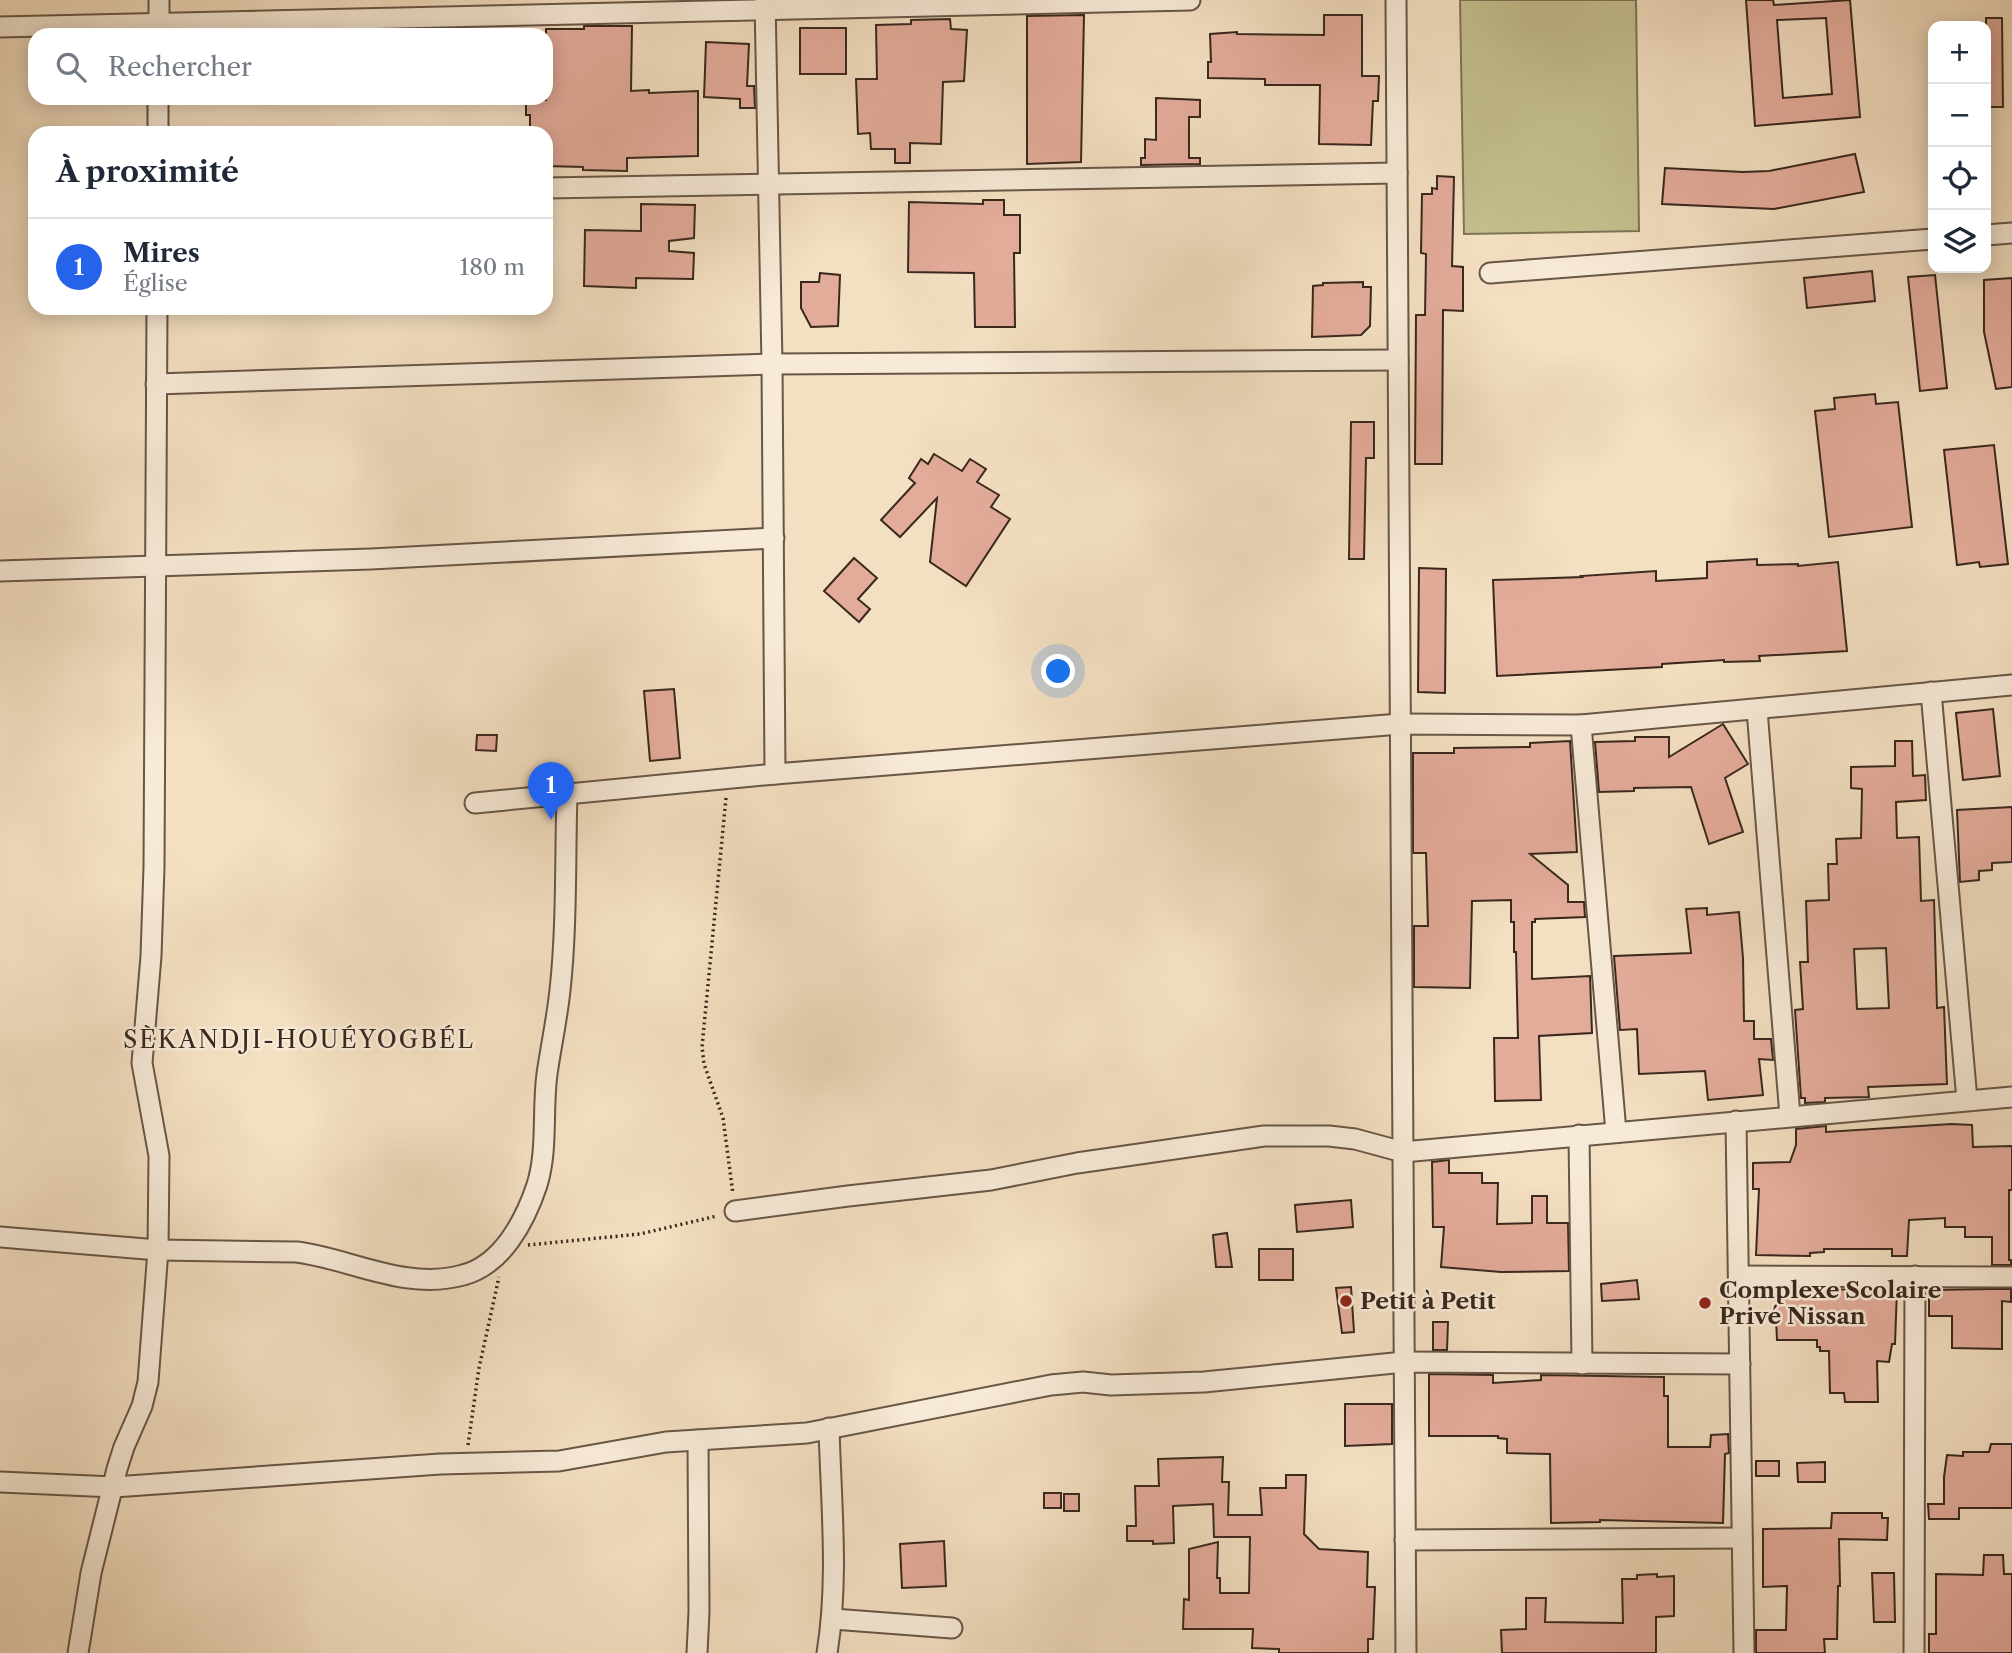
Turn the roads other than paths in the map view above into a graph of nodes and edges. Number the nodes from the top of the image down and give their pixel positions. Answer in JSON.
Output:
{"nodes":[{"id":1,"x":159,"y":0,"type":"edge"},
{"id":2,"x":1191,"y":0,"type":"edge"},
{"id":3,"x":1396,"y":0,"type":"edge"},
{"id":4,"x":765,"y":5,"type":"edge"},
{"id":5,"x":0,"y":27,"type":"edge"},
{"id":6,"x":80,"y":28,"type":"edge"},
{"id":7,"x":159,"y":28,"type":"edge"},
{"id":8,"x":184,"y":28,"type":"edge"},
{"id":9,"x":158,"y":105,"type":"edge"},
{"id":10,"x":158,"y":126,"type":"edge"},
{"id":11,"x":1397,"y":173,"type":"junction"},
{"id":12,"x":768,"y":184,"type":"junction"},
{"id":13,"x":553,"y":188,"type":"edge"},
{"id":14,"x":2012,"y":233,"type":"edge"},
{"id":15,"x":1991,"y":234,"type":"edge"},
{"id":16,"x":1928,"y":239,"type":"edge"},
{"id":17,"x":1490,"y":273,"type":"dead end"},
{"id":18,"x":157,"y":315,"type":"edge"},
{"id":19,"x":1398,"y":360,"type":"junction"},
{"id":20,"x":772,"y":365,"type":"junction"},
{"id":21,"x":156,"y":384,"type":"junction"},
{"id":22,"x":774,"y":538,"type":"junction"},
{"id":23,"x":157,"y":565,"type":"junction"},
{"id":24,"x":0,"y":571,"type":"edge"},
{"id":25,"x":2012,"y":685,"type":"edge"},
{"id":26,"x":1931,"y":692,"type":"junction"},
{"id":27,"x":1756,"y":710,"type":"junction"},
{"id":28,"x":1400,"y":724,"type":"junction"},
{"id":29,"x":1581,"y":725,"type":"junction"},
{"id":30,"x":775,"y":774,"type":"junction"},
{"id":31,"x":567,"y":794,"type":"junction"},
{"id":32,"x":475,"y":803,"type":"dead end"},
{"id":33,"x":2012,"y":1097,"type":"edge"},
{"id":34,"x":1967,"y":1101,"type":"junction"},
{"id":35,"x":1790,"y":1116,"type":"junction"},
{"id":36,"x":1736,"y":1121,"type":"junction"},
{"id":37,"x":1616,"y":1132,"type":"junction"},
{"id":38,"x":1579,"y":1135,"type":"junction"},
{"id":39,"x":1403,"y":1152,"type":"junction"},
{"id":40,"x":735,"y":1211,"type":"road end"},
{"id":41,"x":0,"y":1237,"type":"edge"},
{"id":42,"x":158,"y":1250,"type":"junction"},
{"id":43,"x":1739,"y":1276,"type":"junction"},
{"id":44,"x":1915,"y":1276,"type":"junction"},
{"id":45,"x":2012,"y":1277,"type":"edge"},
{"id":46,"x":1404,"y":1362,"type":"junction"},
{"id":47,"x":1582,"y":1364,"type":"junction"},
{"id":48,"x":1740,"y":1364,"type":"junction"},
{"id":49,"x":829,"y":1429,"type":"junction"},
{"id":50,"x":698,"y":1440,"type":"junction"},
{"id":51,"x":0,"y":1482,"type":"edge"},
{"id":52,"x":114,"y":1487,"type":"junction"},
{"id":53,"x":1742,"y":1538,"type":"junction"},
{"id":54,"x":1405,"y":1539,"type":"junction"},
{"id":55,"x":833,"y":1619,"type":"junction"},
{"id":56,"x":952,"y":1628,"type":"dead end"},
{"id":57,"x":78,"y":1653,"type":"edge"},
{"id":58,"x":697,"y":1653,"type":"edge"},
{"id":59,"x":827,"y":1653,"type":"edge"},
{"id":60,"x":1406,"y":1653,"type":"edge"},
{"id":61,"x":1744,"y":1653,"type":"edge"},
{"id":62,"x":1914,"y":1653,"type":"edge"}],
"edges":[{"from":1,"to":7,"type":"street"},
{"from":2,"to":4,"type":"street"},
{"from":3,"to":11,"type":"street"},
{"from":4,"to":8,"type":"street"},
{"from":4,"to":12,"type":"street"},
{"from":5,"to":6,"type":"street"},
{"from":9,"to":10,"type":"street"},
{"from":11,"to":12,"type":"street"},
{"from":11,"to":19,"type":"street"},
{"from":12,"to":13,"type":"street"},
{"from":12,"to":20,"type":"street"},
{"from":14,"to":15,"type":"street"},
{"from":16,"to":17,"type":"street"},
{"from":18,"to":21,"type":"street"},
{"from":19,"to":20,"type":"street"},
{"from":19,"to":28,"type":"street"},
{"from":20,"to":21,"type":"street"},
{"from":20,"to":22,"type":"street"},
{"from":21,"to":23,"type":"street"},
{"from":22,"to":23,"type":"street"},
{"from":22,"to":30,"type":"street"},
{"from":23,"to":24,"type":"street"},
{"from":23,"to":42,"type":"street"},
{"from":25,"to":26,"type":"street"},
{"from":26,"to":27,"type":"street"},
{"from":26,"to":34,"type":"street"},
{"from":27,"to":29,"type":"street"},
{"from":27,"to":35,"type":"street"},
{"from":28,"to":29,"type":"street"},
{"from":28,"to":30,"type":"street"},
{"from":28,"to":39,"type":"street"},
{"from":29,"to":37,"type":"street"},
{"from":30,"to":31,"type":"street"},
{"from":31,"to":32,"type":"street"},
{"from":31,"to":42,"type":"street"},
{"from":33,"to":34,"type":"street"},
{"from":34,"to":35,"type":"street"},
{"from":35,"to":36,"type":"street"},
{"from":36,"to":37,"type":"street"},
{"from":36,"to":43,"type":"street"},
{"from":37,"to":38,"type":"street"},
{"from":38,"to":39,"type":"street"},
{"from":38,"to":47,"type":"street"},
{"from":39,"to":40,"type":"street"},
{"from":39,"to":46,"type":"street"},
{"from":41,"to":42,"type":"street"},
{"from":42,"to":52,"type":"street"},
{"from":43,"to":44,"type":"street"},
{"from":43,"to":48,"type":"street"},
{"from":44,"to":45,"type":"street"},
{"from":44,"to":62,"type":"street"},
{"from":46,"to":47,"type":"street"},
{"from":46,"to":49,"type":"street"},
{"from":46,"to":54,"type":"street"},
{"from":47,"to":48,"type":"street"},
{"from":48,"to":53,"type":"street"},
{"from":49,"to":50,"type":"street"},
{"from":49,"to":55,"type":"street"},
{"from":50,"to":52,"type":"street"},
{"from":50,"to":58,"type":"street"},
{"from":51,"to":52,"type":"street"},
{"from":52,"to":57,"type":"street"},
{"from":53,"to":54,"type":"street"},
{"from":53,"to":61,"type":"street"},
{"from":54,"to":60,"type":"street"},
{"from":55,"to":56,"type":"street"},
{"from":55,"to":59,"type":"street"}]}
